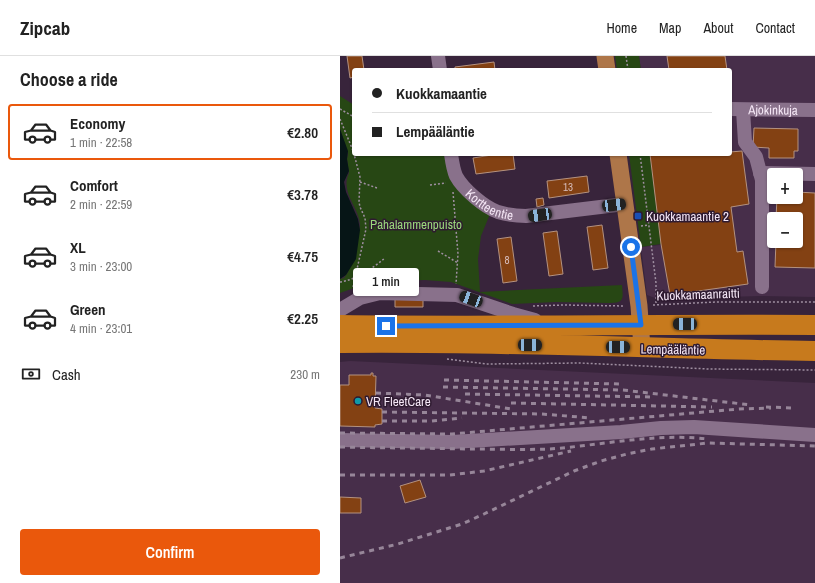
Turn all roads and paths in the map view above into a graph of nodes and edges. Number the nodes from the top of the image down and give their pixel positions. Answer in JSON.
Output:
{"nodes":[{"id":1,"x":438,"y":56,"type":"edge"},
{"id":2,"x":605,"y":56,"type":"edge"},
{"id":3,"x":626,"y":56,"type":"edge"},
{"id":4,"x":440,"y":68,"type":"edge"},
{"id":5,"x":607,"y":68,"type":"edge"},
{"id":6,"x":628,"y":68,"type":"edge"},
{"id":7,"x":340,"y":109,"type":"edge"},
{"id":8,"x":737,"y":110,"type":"edge"},
{"id":9,"x":815,"y":110,"type":"edge"},
{"id":10,"x":352,"y":116,"type":"edge"},
{"id":11,"x":340,"y":119,"type":"edge"},
{"id":12,"x":352,"y":149,"type":"edge"},
{"id":13,"x":355,"y":156,"type":"edge"},
{"id":14,"x":451,"y":156,"type":"edge"},
{"id":15,"x":618,"y":156,"type":"edge"},
{"id":16,"x":640,"y":156,"type":"edge"},
{"id":17,"x":760,"y":173,"type":"junction"},
{"id":18,"x":815,"y":174,"type":"edge"},
{"id":19,"x":454,"y":179,"type":"junction"},
{"id":20,"x":360,"y":182,"type":"junction"},
{"id":21,"x":430,"y":185,"type":"dead end"},
{"id":22,"x":377,"y":188,"type":"dead end"},
{"id":23,"x":625,"y":204,"type":"junction"},
{"id":24,"x":649,"y":225,"type":"junction"},
{"id":25,"x":639,"y":226,"type":"dead end"},
{"id":26,"x":438,"y":251,"type":"dead end"},
{"id":27,"x":385,"y":258,"type":"dead end"},
{"id":28,"x":458,"y":263,"type":"junction"},
{"id":29,"x":354,"y":277,"type":"junction"},
{"id":30,"x":340,"y":282,"type":"edge"},
{"id":31,"x":455,"y":286,"type":"dead end"},
{"id":32,"x":762,"y":287,"type":"dead end"},
{"id":33,"x":353,"y":291,"type":"dead end"},
{"id":34,"x":815,"y":302,"type":"edge"},
{"id":35,"x":531,"y":307,"type":"dead end"},
{"id":36,"x":340,"y":310,"type":"edge"},
{"id":37,"x":645,"y":312,"type":"junction"},
{"id":38,"x":340,"y":325,"type":"edge"},
{"id":39,"x":815,"y":325,"type":"edge"},
{"id":40,"x":558,"y":326,"type":"junction"},
{"id":41,"x":340,"y":344,"type":"edge"},
{"id":42,"x":642,"y":348,"type":"junction"},
{"id":43,"x":815,"y":351,"type":"edge"},
{"id":44,"x":445,"y":358,"type":"dead end"},
{"id":45,"x":486,"y":359,"type":"dead end"},
{"id":46,"x":517,"y":360,"type":"dead end"},
{"id":47,"x":486,"y":364,"type":"junction"},
{"id":48,"x":517,"y":364,"type":"junction"},
{"id":49,"x":815,"y":370,"type":"edge"},
{"id":50,"x":815,"y":435,"type":"edge"},
{"id":51,"x":340,"y":440,"type":"edge"}],
"edges":[{"from":1,"to":4,"type":"street"},
{"from":2,"to":5,"type":"main road"},
{"from":3,"to":6,"type":"path"},
{"from":7,"to":10,"type":"path"},
{"from":8,"to":9,"type":"street","name":"Ajokinkuja"},
{"from":8,"to":17,"type":"street"},
{"from":11,"to":12,"type":"path"},
{"from":13,"to":20,"type":"path"},
{"from":14,"to":19,"type":"street","name":"Kortteentie"},
{"from":15,"to":23,"type":"main road"},
{"from":16,"to":24,"type":"path"},
{"from":17,"to":18,"type":"street"},
{"from":17,"to":32,"type":"street"},
{"from":19,"to":21,"type":"path"},
{"from":19,"to":23,"type":"street","name":"Kortteentie"},
{"from":19,"to":28,"type":"path"},
{"from":20,"to":22,"type":"path"},
{"from":20,"to":29,"type":"path"},
{"from":23,"to":37,"type":"main road"},
{"from":24,"to":25,"type":"path"},
{"from":24,"to":37,"type":"path"},
{"from":26,"to":28,"type":"path"},
{"from":27,"to":29,"type":"path"},
{"from":28,"to":31,"type":"path"},
{"from":29,"to":30,"type":"path"},
{"from":29,"to":33,"type":"path"},
{"from":34,"to":37,"type":"path","name":"Kuokkamaanraitti"},
{"from":35,"to":37,"type":"path","name":"Kuokkamaanraitti"},
{"from":36,"to":40,"type":"street"},
{"from":37,"to":39,"type":"highway","name":"Lempääläntie"},
{"from":37,"to":40,"type":"highway","name":"Lempääläntie"},
{"from":37,"to":42,"type":"main road"},
{"from":38,"to":40,"type":"highway","name":"Lempääläntie"},
{"from":41,"to":42,"type":"highway","name":"Lempääläntie"},
{"from":42,"to":43,"type":"highway","name":"Lempääläntie"},
{"from":44,"to":47,"type":"path"},
{"from":45,"to":47,"type":"path"},
{"from":46,"to":48,"type":"path"},
{"from":47,"to":48,"type":"path"},
{"from":48,"to":49,"type":"path"},
{"from":50,"to":51,"type":"street"}]}
